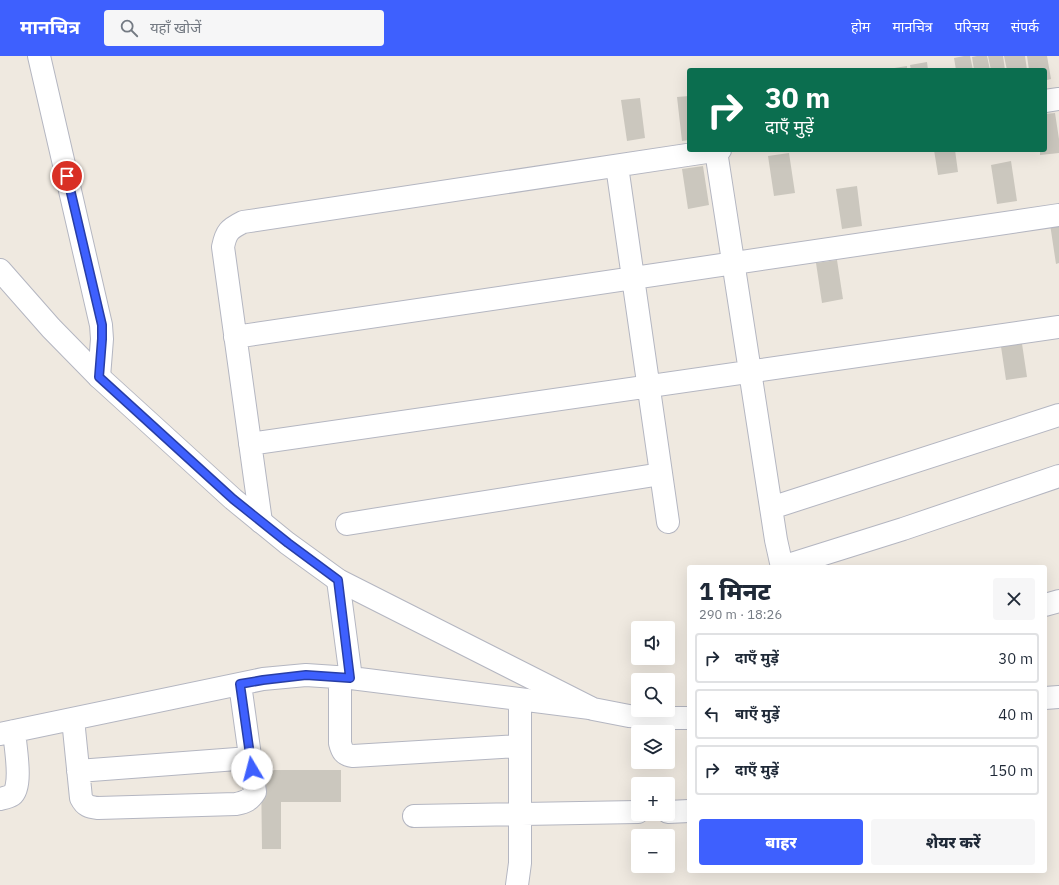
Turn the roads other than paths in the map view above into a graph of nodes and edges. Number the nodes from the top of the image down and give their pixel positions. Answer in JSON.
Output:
{"nodes":[{"id":1,"x":39,"y":56,"type":"edge"},
{"id":2,"x":1059,"y":99,"type":"edge"},
{"id":3,"x":1047,"y":101,"type":"edge"},
{"id":4,"x":704,"y":152,"type":"edge"},
{"id":5,"x":716,"y":152,"type":"edge"},
{"id":6,"x":617,"y":166,"type":"junction"},
{"id":7,"x":1059,"y":215,"type":"edge"},
{"id":8,"x":734,"y":263,"type":"junction"},
{"id":9,"x":0,"y":270,"type":"edge"},
{"id":10,"x":633,"y":278,"type":"junction"},
{"id":11,"x":1059,"y":327,"type":"edge"},
{"id":12,"x":235,"y":337,"type":"junction"},
{"id":13,"x":750,"y":372,"type":"junction"},
{"id":14,"x":99,"y":377,"type":"junction"},
{"id":15,"x":648,"y":386,"type":"junction"},
{"id":16,"x":1059,"y":415,"type":"edge"},
{"id":17,"x":250,"y":444,"type":"junction"},
{"id":18,"x":661,"y":474,"type":"junction"},
{"id":19,"x":1059,"y":476,"type":"edge"},
{"id":20,"x":771,"y":508,"type":"junction"},
{"id":21,"x":261,"y":522,"type":"junction"},
{"id":22,"x":668,"y":522,"type":"dead end"},
{"id":23,"x":346,"y":524,"type":"dead end"},
{"id":24,"x":782,"y":565,"type":"edge"},
{"id":25,"x":788,"y":565,"type":"edge"},
{"id":26,"x":338,"y":580,"type":"junction"},
{"id":27,"x":1059,"y":601,"type":"edge"},
{"id":28,"x":1047,"y":604,"type":"edge"},
{"id":29,"x":345,"y":678,"type":"junction"},
{"id":30,"x":240,"y":684,"type":"junction"},
{"id":31,"x":1059,"y":697,"type":"edge"},
{"id":32,"x":1047,"y":698,"type":"edge"},
{"id":33,"x":520,"y":700,"type":"junction"},
{"id":34,"x":593,"y":709,"type":"junction"},
{"id":35,"x":687,"y":718,"type":"edge"},
{"id":36,"x":73,"y":719,"type":"junction"},
{"id":37,"x":7,"y":733,"type":"edge"},
{"id":38,"x":520,"y":746,"type":"junction"},
{"id":39,"x":250,"y":758,"type":"junction"},
{"id":40,"x":78,"y":771,"type":"junction"},
{"id":41,"x":0,"y":799,"type":"edge"},
{"id":42,"x":687,"y":811,"type":"edge"},
{"id":43,"x":631,"y":812,"type":"edge"},
{"id":44,"x":675,"y":812,"type":"edge"},
{"id":45,"x":520,"y":815,"type":"junction"},
{"id":46,"x":414,"y":816,"type":"dead end"},
{"id":47,"x":517,"y":885,"type":"edge"}],
"edges":[{"from":1,"to":14,"type":"street"},
{"from":2,"to":3,"type":"street"},
{"from":4,"to":6,"type":"street"},
{"from":5,"to":8,"type":"street"},
{"from":6,"to":10,"type":"street"},
{"from":6,"to":12,"type":"street"},
{"from":7,"to":8,"type":"street"},
{"from":8,"to":10,"type":"street"},
{"from":8,"to":13,"type":"street"},
{"from":9,"to":14,"type":"street"},
{"from":10,"to":12,"type":"street"},
{"from":10,"to":15,"type":"street"},
{"from":11,"to":13,"type":"street"},
{"from":12,"to":17,"type":"street"},
{"from":13,"to":15,"type":"street"},
{"from":13,"to":20,"type":"street"},
{"from":14,"to":21,"type":"street"},
{"from":15,"to":17,"type":"street"},
{"from":15,"to":18,"type":"street"},
{"from":16,"to":20,"type":"street"},
{"from":17,"to":21,"type":"street"},
{"from":18,"to":22,"type":"street"},
{"from":18,"to":23,"type":"street"},
{"from":19,"to":25,"type":"street"},
{"from":20,"to":24,"type":"street"},
{"from":21,"to":26,"type":"street"},
{"from":26,"to":29,"type":"street"},
{"from":26,"to":34,"type":"street"},
{"from":27,"to":28,"type":"street"},
{"from":29,"to":30,"type":"street"},
{"from":29,"to":33,"type":"street"},
{"from":29,"to":38,"type":"street"},
{"from":30,"to":36,"type":"street"},
{"from":30,"to":39,"type":"street"},
{"from":31,"to":32,"type":"street"},
{"from":33,"to":34,"type":"street"},
{"from":33,"to":38,"type":"street"},
{"from":34,"to":35,"type":"street"},
{"from":36,"to":37,"type":"street"},
{"from":36,"to":40,"type":"street"},
{"from":37,"to":41,"type":"street"},
{"from":38,"to":45,"type":"street"},
{"from":39,"to":40,"type":"street"},
{"from":39,"to":40,"type":"street"},
{"from":42,"to":44,"type":"street"},
{"from":43,"to":45,"type":"street"},
{"from":45,"to":46,"type":"street"},
{"from":45,"to":47,"type":"street"}]}
